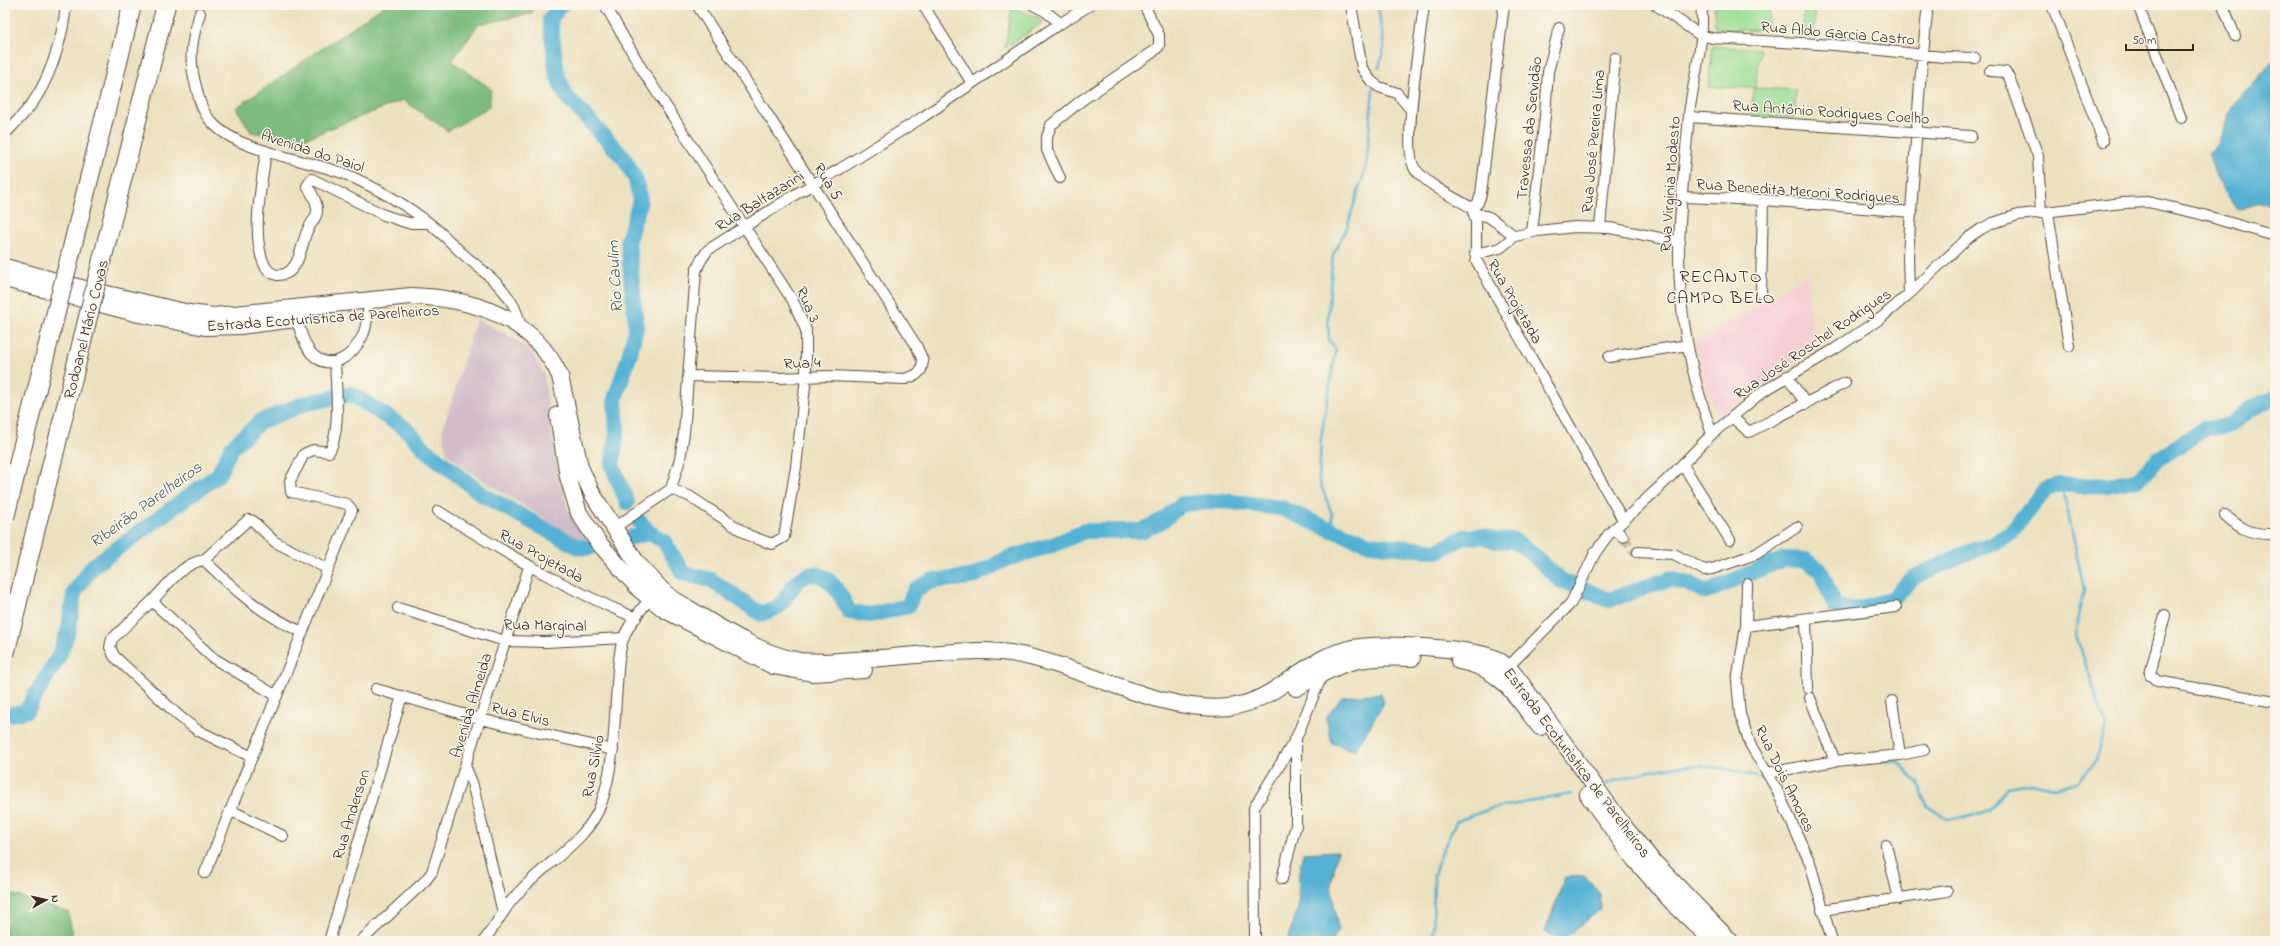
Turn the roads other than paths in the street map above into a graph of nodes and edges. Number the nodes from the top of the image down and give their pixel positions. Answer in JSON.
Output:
{"nodes":[{"id":1,"x":66,"y":5,"type":"edge"},
{"id":2,"x":132,"y":5,"type":"edge"},
{"id":3,"x":166,"y":5,"type":"edge"},
{"id":4,"x":605,"y":5,"type":"edge"},
{"id":5,"x":697,"y":5,"type":"edge"},
{"id":6,"x":923,"y":5,"type":"edge"},
{"id":7,"x":1033,"y":5,"type":"edge"},
{"id":8,"x":1090,"y":5,"type":"edge"},
{"id":9,"x":1144,"y":5,"type":"edge"},
{"id":10,"x":1352,"y":5,"type":"edge"},
{"id":11,"x":1424,"y":5,"type":"edge"},
{"id":12,"x":1504,"y":5,"type":"edge"},
{"id":13,"x":1656,"y":5,"type":"edge"},
{"id":14,"x":1701,"y":5,"type":"edge"},
{"id":15,"x":2052,"y":5,"type":"edge"},
{"id":16,"x":2138,"y":5,"type":"edge"},
{"id":17,"x":2223,"y":5,"type":"edge"},
{"id":18,"x":200,"y":13,"type":"dead end"},
{"id":19,"x":1927,"y":13,"type":"dead end"},
{"id":20,"x":1060,"y":23,"type":"junction"},
{"id":21,"x":1559,"y":28,"type":"dead end"},
{"id":22,"x":1700,"y":35,"type":"junction"},
{"id":23,"x":2235,"y":36,"type":"dead end"},
{"id":24,"x":1922,"y":54,"type":"junction"},
{"id":25,"x":1615,"y":58,"type":"dead end"},
{"id":26,"x":1975,"y":58,"type":"dead end"},
{"id":27,"x":1990,"y":71,"type":"dead end"},
{"id":28,"x":972,"y":83,"type":"junction"},
{"id":29,"x":1414,"y":85,"type":"junction"},
{"id":30,"x":1397,"y":93,"type":"junction"},
{"id":31,"x":1411,"y":110,"type":"junction"},
{"id":32,"x":1689,"y":117,"type":"junction"},
{"id":33,"x":2181,"y":118,"type":"dead end"},
{"id":34,"x":1916,"y":132,"type":"junction"},
{"id":35,"x":5,"y":134,"type":"edge"},
{"id":36,"x":1971,"y":136,"type":"dead end"},
{"id":37,"x":2103,"y":141,"type":"dead end"},
{"id":38,"x":266,"y":151,"type":"junction"},
{"id":39,"x":1060,"y":178,"type":"dead end"},
{"id":40,"x":813,"y":184,"type":"junction"},
{"id":41,"x":1682,"y":197,"type":"junction"},
{"id":42,"x":1763,"y":200,"type":"junction"},
{"id":43,"x":1473,"y":211,"type":"junction"},
{"id":44,"x":1912,"y":212,"type":"junction"},
{"id":45,"x":2045,"y":213,"type":"junction"},
{"id":46,"x":429,"y":223,"type":"junction"},
{"id":47,"x":746,"y":227,"type":"junction"},
{"id":48,"x":1600,"y":227,"type":"junction"},
{"id":49,"x":1532,"y":232,"type":"junction"},
{"id":50,"x":1514,"y":236,"type":"junction"},
{"id":51,"x":2275,"y":236,"type":"edge"},
{"id":52,"x":1680,"y":242,"type":"junction"},
{"id":53,"x":1476,"y":254,"type":"junction"},
{"id":54,"x":5,"y":267,"type":"edge"},
{"id":55,"x":5,"y":279,"type":"edge"},
{"id":56,"x":1762,"y":292,"type":"dead end"},
{"id":57,"x":1909,"y":294,"type":"junction"},
{"id":58,"x":368,"y":311,"type":"junction"},
{"id":59,"x":296,"y":319,"type":"junction"},
{"id":60,"x":520,"y":326,"type":"junction"},
{"id":61,"x":1688,"y":345,"type":"junction"},
{"id":62,"x":2069,"y":346,"type":"dead end"},
{"id":63,"x":1609,"y":357,"type":"dead end"},
{"id":64,"x":335,"y":363,"type":"junction"},
{"id":65,"x":689,"y":376,"type":"junction"},
{"id":66,"x":916,"y":376,"type":"joint"},
{"id":67,"x":1787,"y":376,"type":"junction"},
{"id":68,"x":806,"y":377,"type":"junction"},
{"id":69,"x":1845,"y":383,"type":"dead end"},
{"id":70,"x":1806,"y":404,"type":"junction"},
{"id":71,"x":1732,"y":417,"type":"junction"},
{"id":72,"x":1712,"y":434,"type":"junction"},
{"id":73,"x":1683,"y":465,"type":"junction"},
{"id":74,"x":671,"y":489,"type":"junction"},
{"id":75,"x":593,"y":495,"type":"junction"},
{"id":76,"x":576,"y":504,"type":"junction"},
{"id":77,"x":438,"y":511,"type":"dead end"},
{"id":78,"x":2225,"y":515,"type":"dead end"},
{"id":79,"x":5,"y":517,"type":"edge"},
{"id":80,"x":1623,"y":520,"type":"junction"},
{"id":81,"x":1796,"y":527,"type":"dead end"},
{"id":82,"x":614,"y":528,"type":"junction"},
{"id":83,"x":1614,"y":528,"type":"junction"},
{"id":84,"x":2275,"y":534,"type":"edge"},
{"id":85,"x":1623,"y":537,"type":"tunnel mouth"},
{"id":86,"x":1730,"y":540,"type":"dead end"},
{"id":87,"x":627,"y":549,"type":"junction"},
{"id":88,"x":1638,"y":552,"type":"tunnel mouth"},
{"id":89,"x":609,"y":556,"type":"junction"},
{"id":90,"x":204,"y":560,"type":"junction"},
{"id":91,"x":528,"y":567,"type":"junction"},
{"id":92,"x":328,"y":568,"type":"junction"},
{"id":93,"x":1747,"y":584,"type":"dead end"},
{"id":94,"x":650,"y":592,"type":"junction"},
{"id":95,"x":152,"y":601,"type":"junction"},
{"id":96,"x":1896,"y":606,"type":"dead end"},
{"id":97,"x":398,"y":608,"type":"dead end"},
{"id":98,"x":2165,"y":614,"type":"dead end"},
{"id":99,"x":637,"y":616,"type":"junction"},
{"id":100,"x":1806,"y":619,"type":"junction"},
{"id":101,"x":1746,"y":626,"type":"junction"},
{"id":102,"x":302,"y":632,"type":"junction"},
{"id":103,"x":624,"y":638,"type":"junction"},
{"id":104,"x":505,"y":641,"type":"junction"},
{"id":105,"x":5,"y":654,"type":"edge"},
{"id":106,"x":1503,"y":671,"type":"junction"},
{"id":107,"x":1323,"y":672,"type":"junction"},
{"id":108,"x":376,"y":689,"type":"dead end"},
{"id":109,"x":277,"y":696,"type":"junction"},
{"id":110,"x":402,"y":696,"type":"junction"},
{"id":111,"x":1892,"y":702,"type":"dead end"},
{"id":112,"x":2275,"y":702,"type":"edge"},
{"id":113,"x":480,"y":718,"type":"junction"},
{"id":114,"x":1296,"y":738,"type":"junction"},
{"id":115,"x":613,"y":750,"type":"junction"},
{"id":116,"x":1924,"y":750,"type":"dead end"},
{"id":117,"x":1900,"y":755,"type":"junction"},
{"id":118,"x":252,"y":757,"type":"junction"},
{"id":119,"x":1835,"y":761,"type":"junction"},
{"id":120,"x":465,"y":766,"type":"junction"},
{"id":121,"x":1767,"y":773,"type":"junction"},
{"id":122,"x":230,"y":810,"type":"junction"},
{"id":123,"x":283,"y":836,"type":"dead end"},
{"id":124,"x":1886,"y":845,"type":"dead end"},
{"id":125,"x":205,"y":873,"type":"dead end"},
{"id":126,"x":1282,"y":879,"type":"dead end"},
{"id":127,"x":1947,"y":891,"type":"dead end"},
{"id":128,"x":1899,"y":899,"type":"junction"},
{"id":129,"x":1822,"y":910,"type":"junction"},
{"id":130,"x":503,"y":913,"type":"junction"},
{"id":131,"x":487,"y":940,"type":"edge"},
{"id":132,"x":329,"y":941,"type":"edge"},
{"id":133,"x":361,"y":941,"type":"edge"},
{"id":134,"x":1255,"y":941,"type":"edge"},
{"id":135,"x":1713,"y":941,"type":"edge"},
{"id":136,"x":1730,"y":941,"type":"edge"},
{"id":137,"x":1832,"y":941,"type":"edge"}],
"edges":[{"from":1,"to":35,"type":"street"},
{"from":2,"to":79,"type":"highway","name":"Rodoanel Mário Covas","bridge":true},
{"from":3,"to":105,"type":"highway","name":"Rodoanel Mário Covas","bridge":true},
{"from":4,"to":47,"type":"street","name":"Rua 3"},
{"from":5,"to":40,"type":"street","name":"Rua 5"},
{"from":6,"to":28,"type":"street"},
{"from":7,"to":20,"type":"street"},
{"from":8,"to":20,"type":"street","name":"Rua Baltazarini"},
{"from":9,"to":39,"type":"street"},
{"from":10,"to":30,"type":"street"},
{"from":11,"to":29,"type":"street"},
{"from":12,"to":43,"type":"street"},
{"from":13,"to":22,"type":"street"},
{"from":14,"to":22,"type":"street","name":"Rua Virginia Modesto"},
{"from":15,"to":37,"type":"street"},
{"from":16,"to":33,"type":"street"},
{"from":17,"to":23,"type":"street"},
{"from":18,"to":38,"type":"street","name":"Avenida do Paiol"},
{"from":19,"to":24,"type":"street"},
{"from":20,"to":28,"type":"street","name":"Rua Baltazarini"},
{"from":21,"to":49,"type":"street","name":"Travessa da Servidão"},
{"from":22,"to":24,"type":"street","name":"Rua Aldo Garcia Castro"},
{"from":22,"to":32,"type":"street","name":"Rua Virginia Modesto"},
{"from":24,"to":26,"type":"street","name":"Rua Aldo Garcia Castro"},
{"from":24,"to":34,"type":"street"},
{"from":25,"to":48,"type":"street","name":"Rua José Pereira Lima"},
{"from":27,"to":45,"type":"street"},
{"from":28,"to":40,"type":"street","name":"Rua Baltazarini"},
{"from":29,"to":30,"type":"street"},
{"from":29,"to":31,"type":"street"},
{"from":30,"to":31,"type":"street"},
{"from":31,"to":43,"type":"street"},
{"from":32,"to":34,"type":"street","name":"Rua Antônio Rodrigues Coelho"},
{"from":32,"to":41,"type":"street","name":"Rua Virginia Modesto"},
{"from":34,"to":36,"type":"street","name":"Rua Antônio Rodrigues Coelho"},
{"from":34,"to":44,"type":"street"},
{"from":38,"to":46,"type":"street","name":"Avenida do Paiol"},
{"from":38,"to":46,"type":"street"},
{"from":40,"to":47,"type":"street","name":"Rua Baltazarini"},
{"from":40,"to":66,"type":"street","name":"Rua 5"},
{"from":41,"to":42,"type":"street","name":"Rua Benedita Meroni Rodrigues"},
{"from":41,"to":52,"type":"street","name":"Rua Virginia Modesto"},
{"from":42,"to":44,"type":"street","name":"Rua Benedita Meroni Rodrigues"},
{"from":42,"to":56,"type":"street"},
{"from":43,"to":50,"type":"street"},
{"from":43,"to":53,"type":"street","name":"Rua Projetada"},
{"from":44,"to":57,"type":"street"},
{"from":45,"to":51,"type":"street","name":"Rua José Roschel Rodrigues"},
{"from":45,"to":57,"type":"street","name":"Rua José Roschel Rodrigues"},
{"from":45,"to":62,"type":"street"},
{"from":46,"to":60,"type":"street","name":"Avenida do Paiol"},
{"from":47,"to":65,"type":"street","name":"Rua Baltazarini"},
{"from":47,"to":68,"type":"street","name":"Rua 3"},
{"from":48,"to":49,"type":"street"},
{"from":48,"to":52,"type":"street"},
{"from":49,"to":50,"type":"street"},
{"from":50,"to":53,"type":"street"},
{"from":52,"to":61,"type":"street","name":"Rua Virginia Modesto"},
{"from":53,"to":80,"type":"street","name":"Rua Projetada"},
{"from":54,"to":60,"type":"main road","name":"Estrada Ecoturistica de Parelheiros"},
{"from":55,"to":59,"type":"main road","name":"Estrada Ecoturistica de Parelheiros"},
{"from":57,"to":67,"type":"street","name":"Rua José Roschel Rodrigues"},
{"from":58,"to":59,"type":"main road","name":"Estrada Ecoturistica de Parelheiros"},
{"from":58,"to":64,"type":"street"},
{"from":58,"to":76,"type":"main road","name":"Estrada Ecoturistica de Parelheiros"},
{"from":59,"to":64,"type":"street"},
{"from":60,"to":75,"type":"main road","name":"Estrada Ecoturistica de Parelheiros"},
{"from":61,"to":63,"type":"street"},
{"from":61,"to":72,"type":"street","name":"Rua Virginia Modesto"},
{"from":64,"to":92,"type":"street"},
{"from":65,"to":68,"type":"street","name":"Rua 4"},
{"from":65,"to":74,"type":"street","name":"Rua Baltazarini"},
{"from":66,"to":68,"type":"street","name":"Rua 4"},
{"from":67,"to":70,"type":"street"},
{"from":67,"to":71,"type":"street","name":"Rua José Roschel Rodrigues"},
{"from":68,"to":74,"type":"street","name":"Rua 3"},
{"from":69,"to":70,"type":"street"},
{"from":70,"to":71,"type":"street"},
{"from":71,"to":72,"type":"street","name":"Rua José Roschel Rodrigues"},
{"from":72,"to":73,"type":"street","name":"Rua José Roschel Rodrigues"},
{"from":73,"to":80,"type":"street","name":"Rua José Roschel Rodrigues"},
{"from":73,"to":86,"type":"street"},
{"from":74,"to":82,"type":"street"},
{"from":75,"to":76,"type":"main road"},
{"from":75,"to":82,"type":"main road","name":"Estrada Ecoturistica de Parelheiros"},
{"from":76,"to":89,"type":"main road","name":"Estrada Ecoturistica de Parelheiros"},
{"from":77,"to":91,"type":"street","name":"Rua Projetada"},
{"from":78,"to":84,"type":"street"},
{"from":80,"to":83,"type":"street","name":"Rua José Roschel Rodrigues"},
{"from":81,"to":88,"type":"street"},
{"from":82,"to":87,"type":"main road","name":"Estrada Ecoturistica de Parelheiros"},
{"from":83,"to":85,"type":"street"},
{"from":83,"to":106,"type":"street","name":"Rua José Roschel Rodrigues"},
{"from":87,"to":89,"type":"main road"},
{"from":87,"to":94,"type":"main road","name":"Estrada Ecoturistica de Parelheiros"},
{"from":89,"to":94,"type":"main road","name":"Estrada Ecoturistica de Parelheiros"},
{"from":90,"to":92,"type":"street"},
{"from":90,"to":95,"type":"street"},
{"from":90,"to":102,"type":"street"},
{"from":91,"to":99,"type":"street","name":"Rua Projetada"},
{"from":91,"to":104,"type":"street","name":"Avenida Almeida"},
{"from":92,"to":102,"type":"street"},
{"from":93,"to":101,"type":"street","name":"Rua Dois Amores"},
{"from":94,"to":99,"type":"street","name":"Rua Silvio"},
{"from":94,"to":106,"type":"main road","name":"Estrada Ecoturistica de Parelheiros"},
{"from":94,"to":107,"type":"main road","name":"Estrada Ecoturistica de Parelheiros"},
{"from":95,"to":109,"type":"street"},
{"from":95,"to":118,"type":"street"},
{"from":96,"to":100,"type":"street"},
{"from":97,"to":104,"type":"street","name":"Rua Marginal"},
{"from":98,"to":112,"type":"street"},
{"from":99,"to":103,"type":"street","name":"Rua Silvio"},
{"from":100,"to":101,"type":"street"},
{"from":100,"to":119,"type":"street"},
{"from":101,"to":121,"type":"street","name":"Rua Dois Amores"},
{"from":102,"to":109,"type":"street"},
{"from":103,"to":104,"type":"street","name":"Rua Marginal"},
{"from":103,"to":115,"type":"street","name":"Rua Silvio"},
{"from":104,"to":113,"type":"street","name":"Avenida Almeida"},
{"from":106,"to":107,"type":"main road","name":"Estrada Ecoturistica de Parelheiros"},
{"from":106,"to":135,"type":"main road","name":"Estrada Ecoturistica de Parelheiros"},
{"from":106,"to":136,"type":"main road","name":"Estrada Ecoturistica de Parelheiros"},
{"from":107,"to":114,"type":"street"},
{"from":108,"to":110,"type":"street","name":"Rua Elvis"},
{"from":109,"to":118,"type":"street"},
{"from":110,"to":113,"type":"street","name":"Rua Elvis"},
{"from":110,"to":132,"type":"street","name":"Rua Anderson"},
{"from":111,"to":117,"type":"street"},
{"from":113,"to":115,"type":"street","name":"Rua Elvis"},
{"from":113,"to":120,"type":"street","name":"Avenida Almeida"},
{"from":114,"to":126,"type":"street"},
{"from":114,"to":134,"type":"street"},
{"from":115,"to":130,"type":"street","name":"Rua Silvio"},
{"from":116,"to":117,"type":"street"},
{"from":117,"to":119,"type":"street"},
{"from":118,"to":122,"type":"street"},
{"from":119,"to":121,"type":"street"},
{"from":120,"to":130,"type":"street","name":"Avenida Almeida"},
{"from":120,"to":133,"type":"street"},
{"from":121,"to":129,"type":"street","name":"Rua Dois Amores"},
{"from":122,"to":123,"type":"street"},
{"from":122,"to":125,"type":"street"},
{"from":124,"to":128,"type":"street"},
{"from":127,"to":128,"type":"street"},
{"from":128,"to":129,"type":"street"},
{"from":129,"to":137,"type":"street","name":"Rua Dois Amores"},
{"from":130,"to":131,"type":"street"}]}
